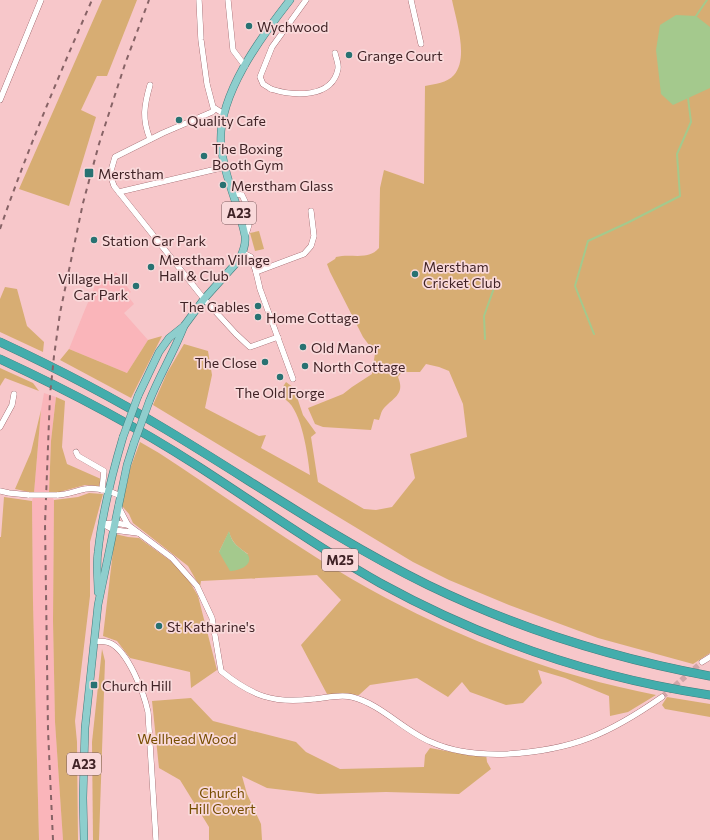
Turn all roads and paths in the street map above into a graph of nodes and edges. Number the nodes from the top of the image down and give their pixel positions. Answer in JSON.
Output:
{"nodes":[{"id":1,"x":41,"y":0,"type":"edge"},
{"id":2,"x":199,"y":0,"type":"edge"},
{"id":3,"x":228,"y":0,"type":"edge"},
{"id":4,"x":290,"y":0,"type":"edge"},
{"id":5,"x":306,"y":0,"type":"edge"},
{"id":6,"x":411,"y":0,"type":"edge"},
{"id":7,"x":421,"y":44,"type":"dead end"},
{"id":8,"x":335,"y":53,"type":"dead end"},
{"id":9,"x":245,"y":66,"type":"junction"},
{"id":10,"x":150,"y":85,"type":"dead end"},
{"id":11,"x":0,"y":100,"type":"edge"},
{"id":12,"x":215,"y":109,"type":"junction"},
{"id":13,"x":224,"y":114,"type":"junction"},
{"id":14,"x":150,"y":138,"type":"junction"},
{"id":15,"x":225,"y":167,"type":"junction"},
{"id":16,"x":119,"y":192,"type":"junction"},
{"id":17,"x":311,"y":211,"type":"dead end"},
{"id":18,"x":243,"y":253,"type":"junction"},
{"id":19,"x":256,"y":272,"type":"junction"},
{"id":20,"x":204,"y":299,"type":"junction"},
{"id":21,"x":184,"y":326,"type":"junction"},
{"id":22,"x":278,"y":337,"type":"junction"},
{"id":23,"x":0,"y":342,"type":"edge"},
{"id":24,"x":0,"y":359,"type":"edge"},
{"id":25,"x":293,"y":379,"type":"dead end"},
{"id":26,"x":14,"y":394,"type":"dead end"},
{"id":27,"x":0,"y":427,"type":"edge"},
{"id":28,"x":76,"y":452,"type":"dead end"},
{"id":29,"x":106,"y":490,"type":"junction"},
{"id":30,"x":0,"y":491,"type":"edge"},
{"id":31,"x":120,"y":496,"type":"junction"},
{"id":32,"x":118,"y":506,"type":"junction"},
{"id":33,"x":103,"y":524,"type":"junction"},
{"id":34,"x":128,"y":525,"type":"junction"},
{"id":35,"x":114,"y":526,"type":"junction"},
{"id":36,"x":139,"y":533,"type":"junction"},
{"id":37,"x":98,"y":605,"type":"junction"},
{"id":38,"x":94,"y":641,"type":"junction"},
{"id":39,"x":710,"y":657,"type":"edge"},
{"id":40,"x":702,"y":662,"type":"tunnel mouth"},
{"id":41,"x":710,"y":676,"type":"edge"},
{"id":42,"x":710,"y":695,"type":"edge"},
{"id":43,"x":662,"y":697,"type":"tunnel mouth"},
{"id":44,"x":84,"y":840,"type":"edge"},
{"id":45,"x":156,"y":840,"type":"edge"}],
"edges":[{"from":1,"to":11,"type":"street"},
{"from":2,"to":12,"type":"street"},
{"from":3,"to":9,"type":"street"},
{"from":4,"to":9,"type":"main road","number":"A23"},
{"from":5,"to":8,"type":"street"},
{"from":6,"to":7,"type":"street"},
{"from":9,"to":13,"type":"main road","number":"A23"},
{"from":10,"to":14,"type":"street"},
{"from":12,"to":13,"type":"street"},
{"from":12,"to":14,"type":"street"},
{"from":13,"to":15,"type":"main road","number":"A23"},
{"from":14,"to":16,"type":"street"},
{"from":15,"to":16,"type":"street"},
{"from":15,"to":18,"type":"main road","number":"A23"},
{"from":16,"to":20,"type":"street"},
{"from":17,"to":19,"type":"street"},
{"from":18,"to":19,"type":"street"},
{"from":18,"to":20,"type":"main road","number":"A23"},
{"from":19,"to":22,"type":"street"},
{"from":20,"to":21,"type":"main road","number":"A23"},
{"from":20,"to":22,"type":"street"},
{"from":21,"to":29,"type":"main road","number":"A23","bridge":true},
{"from":21,"to":31,"type":"main road","number":"A23","bridge":true},
{"from":22,"to":25,"type":"street"},
{"from":23,"to":41,"type":"highway","number":"M25"},
{"from":24,"to":42,"type":"highway","number":"M25"},
{"from":26,"to":27,"type":"street"},
{"from":28,"to":29,"type":"street"},
{"from":29,"to":30,"type":"street","bridge":true},
{"from":29,"to":31,"type":"street"},
{"from":29,"to":33,"type":"main road","number":"A23"},
{"from":31,"to":32,"type":"main road","number":"A23"},
{"from":32,"to":34,"type":"street"},
{"from":32,"to":35,"type":"main road","number":"A23"},
{"from":33,"to":35,"type":"street"},
{"from":33,"to":37,"type":"main road","number":"A23"},
{"from":34,"to":35,"type":"street"},
{"from":34,"to":36,"type":"street"},
{"from":35,"to":36,"type":"street"},
{"from":35,"to":37,"type":"main road","number":"A23"},
{"from":36,"to":43,"type":"street"},
{"from":37,"to":38,"type":"main road","number":"A23"},
{"from":38,"to":44,"type":"main road","number":"A23"},
{"from":38,"to":45,"type":"street"},
{"from":39,"to":40,"type":"street"}]}
